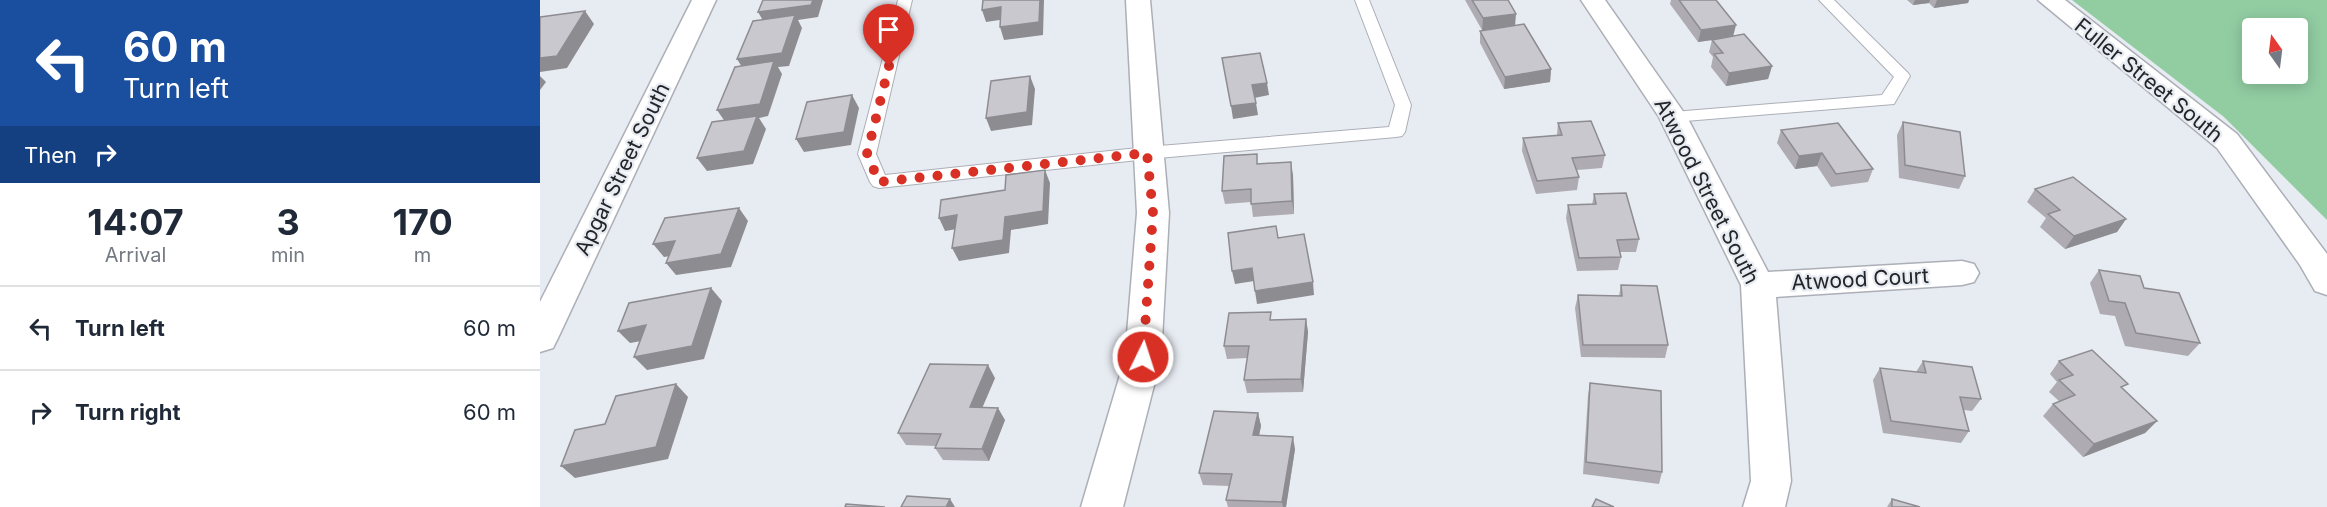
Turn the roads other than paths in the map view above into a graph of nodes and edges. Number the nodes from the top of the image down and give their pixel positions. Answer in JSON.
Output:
{"nodes":[{"id":1,"x":704,"y":0,"type":"edge"},
{"id":2,"x":905,"y":0,"type":"edge"},
{"id":3,"x":1138,"y":0,"type":"edge"},
{"id":4,"x":1362,"y":0,"type":"edge"},
{"id":5,"x":1593,"y":0,"type":"edge"},
{"id":6,"x":1826,"y":0,"type":"edge"},
{"id":7,"x":2050,"y":0,"type":"edge"},
{"id":8,"x":1673,"y":117,"type":"junction"},
{"id":9,"x":1147,"y":153,"type":"junction"},
{"id":10,"x":1962,"y":273,"type":"dead end"},
{"id":11,"x":2327,"y":282,"type":"edge"},
{"id":12,"x":1758,"y":285,"type":"junction"},
{"id":13,"x":540,"y":338,"type":"edge"},
{"id":14,"x":1102,"y":507,"type":"edge"},
{"id":15,"x":1764,"y":507,"type":"edge"}],
"edges":[{"from":1,"to":13,"type":"street","name":"Apgar Street South"},
{"from":2,"to":9,"type":"lane"},
{"from":3,"to":9,"type":"street"},
{"from":4,"to":9,"type":"lane"},
{"from":5,"to":8,"type":"street","name":"Atwood Street South"},
{"from":6,"to":8,"type":"lane"},
{"from":7,"to":11,"type":"street","name":"Fuller Street South"},
{"from":8,"to":12,"type":"street","name":"Atwood Street South"},
{"from":9,"to":14,"type":"street"},
{"from":10,"to":12,"type":"street","name":"Atwood Court"},
{"from":12,"to":15,"type":"street","name":"Atwood Street South"}]}
